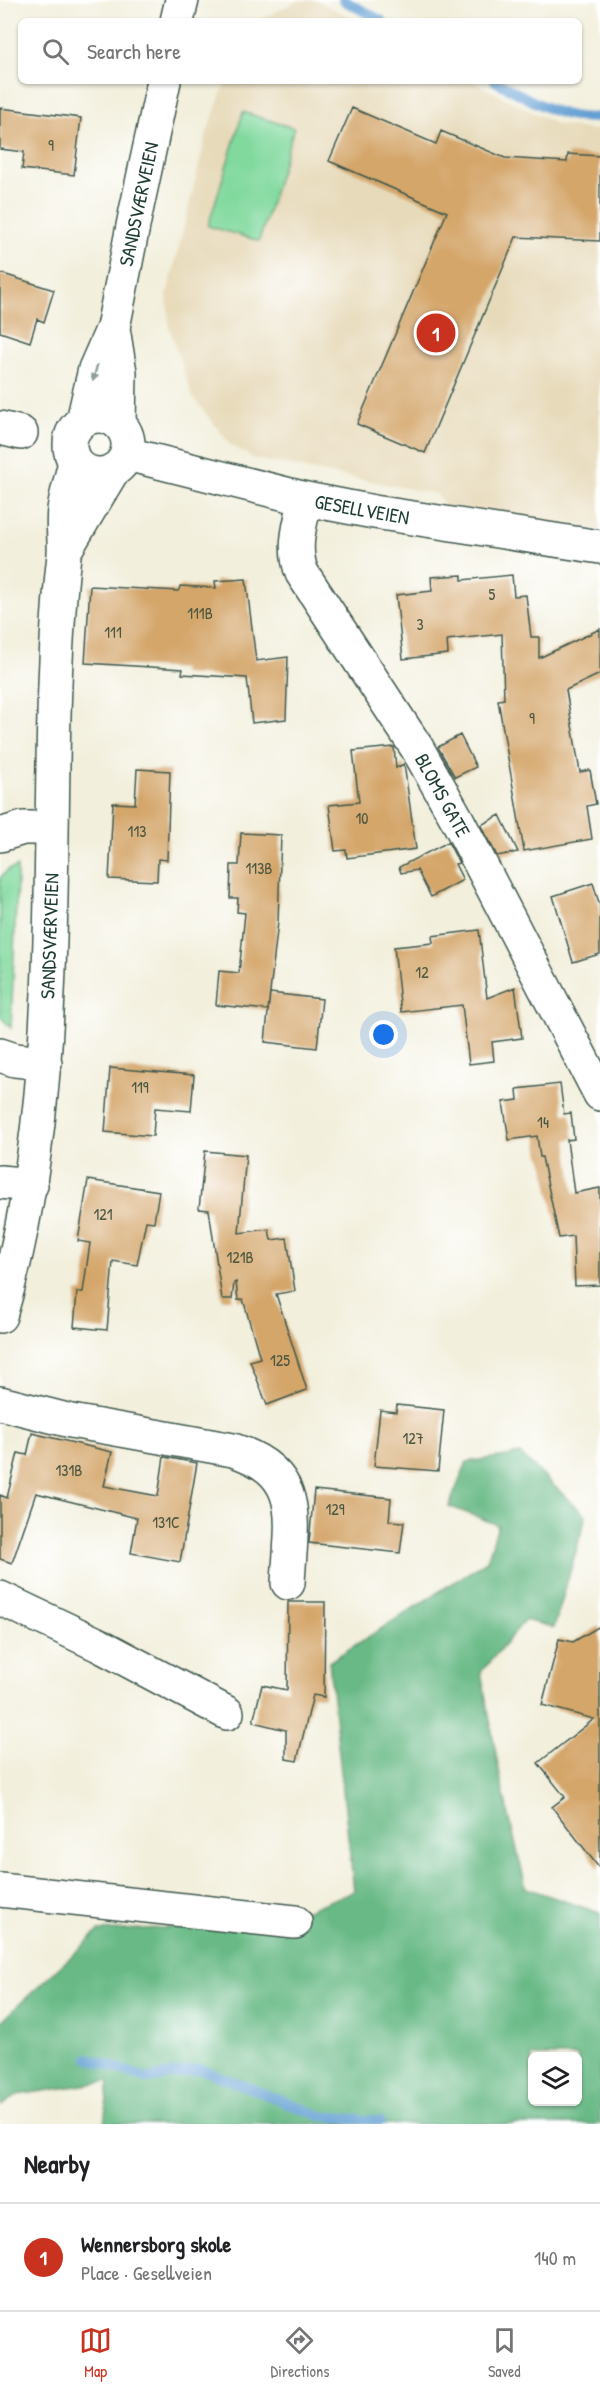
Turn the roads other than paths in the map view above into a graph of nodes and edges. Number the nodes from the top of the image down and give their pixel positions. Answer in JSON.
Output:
{"nodes":[{"id":1,"x":182,"y":0,"type":"edge"},
{"id":2,"x":178,"y":18,"type":"edge"},
{"id":3,"x":163,"y":84,"type":"edge"},
{"id":4,"x":113,"y":328,"type":"junction"},
{"id":5,"x":83,"y":421,"type":"junction"},
{"id":6,"x":120,"y":449,"type":"junction"},
{"id":7,"x":75,"y":461,"type":"junction"},
{"id":8,"x":306,"y":499,"type":"junction"},
{"id":9,"x":600,"y":548,"type":"edge"},
{"id":10,"x":64,"y":552,"type":"junction"},
{"id":11,"x":52,"y":828,"type":"junction"},
{"id":12,"x":0,"y":835,"type":"edge"},
{"id":13,"x":0,"y":1055,"type":"edge"},
{"id":14,"x":45,"y":1063,"type":"junction"},
{"id":15,"x":600,"y":1095,"type":"edge"},
{"id":16,"x":15,"y":1184,"type":"edge"},
{"id":17,"x":0,"y":1316,"type":"edge"},
{"id":18,"x":0,"y":1403,"type":"edge"},
{"id":19,"x":288,"y":1583,"type":"dead end"},
{"id":20,"x":0,"y":1598,"type":"edge"},
{"id":21,"x":226,"y":1713,"type":"dead end"},
{"id":22,"x":0,"y":1890,"type":"edge"},
{"id":23,"x":295,"y":1922,"type":"dead end"}],
"edges":[{"from":1,"to":2,"type":"street"},
{"from":3,"to":4,"type":"street","name":"SANDSVÆRVEIEN"},
{"from":4,"to":5,"type":"street","name":"SANDSVÆRVEIEN","one_way":true},
{"from":4,"to":6,"type":"street","name":"SANDSVÆRVEIEN"},
{"from":5,"to":6,"type":"street"},
{"from":5,"to":7,"type":"street"},
{"from":6,"to":7,"type":"street"},
{"from":6,"to":8,"type":"street","name":"GESELLVEIEN"},
{"from":6,"to":10,"type":"street","name":"SANDSVÆRVEIEN"},
{"from":7,"to":10,"type":"street","name":"SANDSVÆRVEIEN"},
{"from":8,"to":9,"type":"street","name":"GESELLVEIEN"},
{"from":8,"to":15,"type":"street","name":"BLOMS GATE"},
{"from":10,"to":11,"type":"street","name":"SANDSVÆRVEIEN"},
{"from":11,"to":12,"type":"street"},
{"from":11,"to":14,"type":"street","name":"SANDSVÆRVEIEN"},
{"from":13,"to":14,"type":"street"},
{"from":14,"to":16,"type":"street","name":"SANDSVÆRVEIEN"},
{"from":16,"to":17,"type":"street","name":"SANDSVÆRVEIEN"},
{"from":18,"to":19,"type":"street"},
{"from":20,"to":21,"type":"street"},
{"from":22,"to":23,"type":"street"}]}
